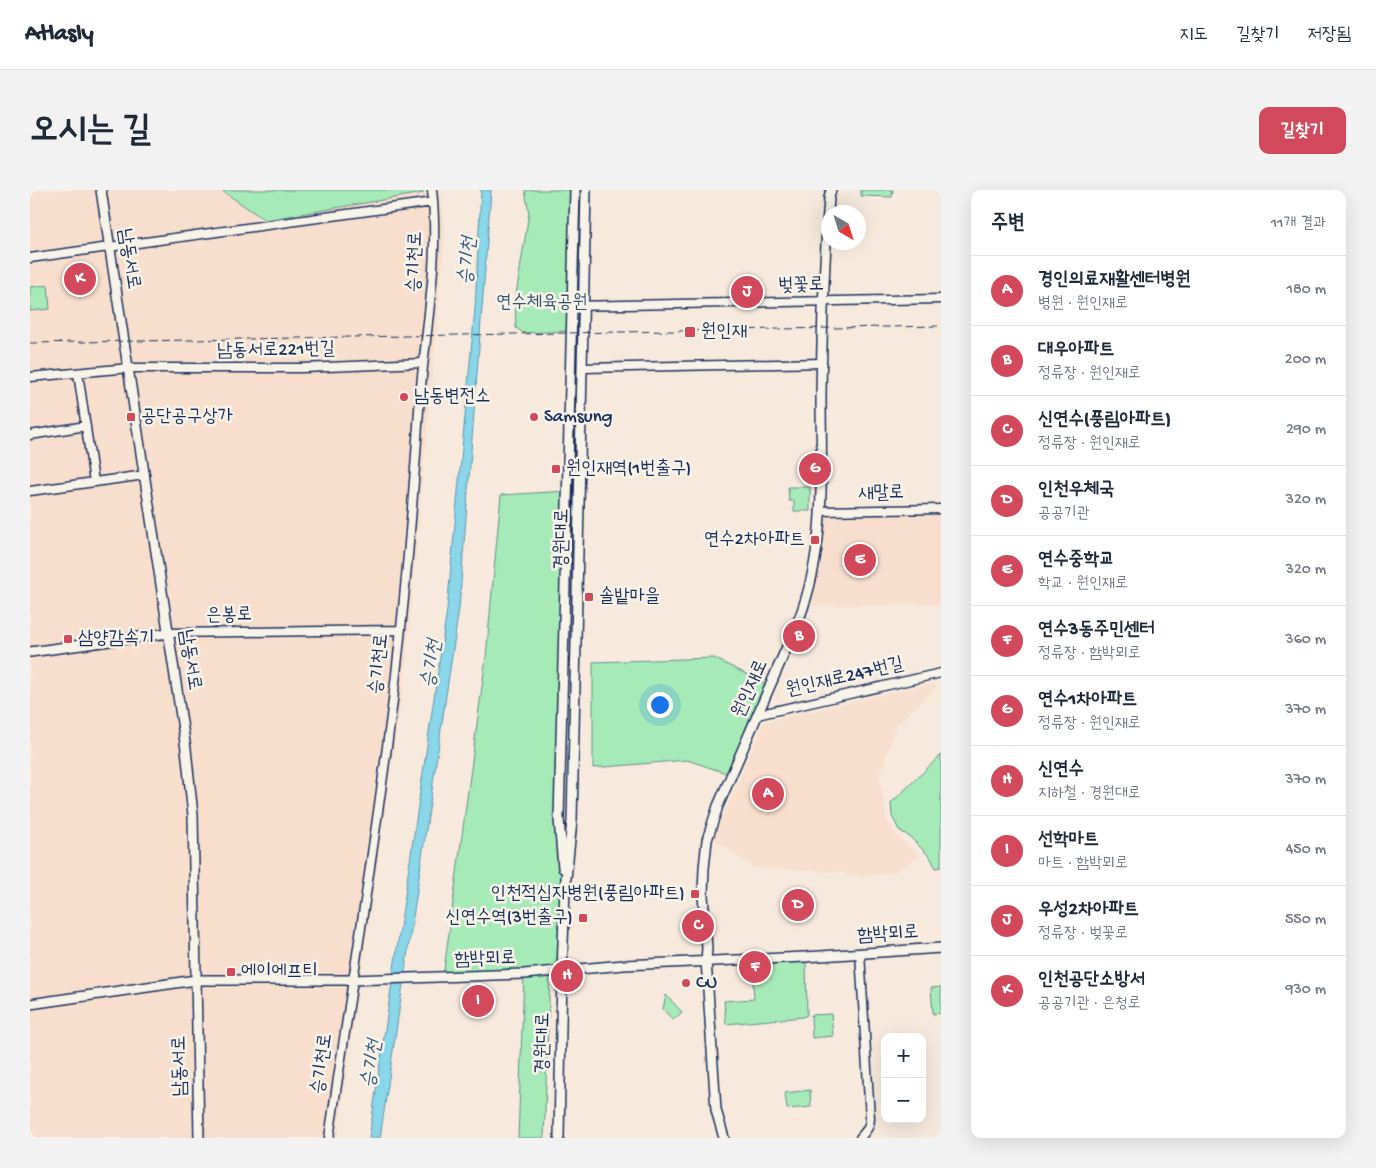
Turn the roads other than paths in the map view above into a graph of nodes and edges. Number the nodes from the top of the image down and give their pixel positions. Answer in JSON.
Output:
{"nodes":[{"id":1,"x":101,"y":190,"type":"edge"},
{"id":2,"x":432,"y":190,"type":"edge"},
{"id":3,"x":575,"y":190,"type":"edge"},
{"id":4,"x":586,"y":190,"type":"edge"},
{"id":5,"x":831,"y":190,"type":"edge"},
{"id":6,"x":433,"y":202,"type":"junction"},
{"id":7,"x":109,"y":247,"type":"junction"},
{"id":8,"x":30,"y":258,"type":"edge"},
{"id":9,"x":941,"y":299,"type":"edge"},
{"id":10,"x":824,"y":302,"type":"junction"},
{"id":11,"x":571,"y":306,"type":"junction"},
{"id":12,"x":584,"y":306,"type":"junction"},
{"id":13,"x":423,"y":363,"type":"junction"},
{"id":14,"x":822,"y":363,"type":"junction"},
{"id":15,"x":129,"y":368,"type":"junction"},
{"id":16,"x":583,"y":368,"type":"junction"},
{"id":17,"x":78,"y":373,"type":"junction"},
{"id":18,"x":30,"y":377,"type":"edge"},
{"id":19,"x":86,"y":426,"type":"junction"},
{"id":20,"x":30,"y":435,"type":"edge"},
{"id":21,"x":145,"y":475,"type":"junction"},
{"id":22,"x":94,"y":482,"type":"junction"},
{"id":23,"x":30,"y":491,"type":"edge"},
{"id":24,"x":941,"y":509,"type":"edge"},
{"id":25,"x":820,"y":511,"type":"junction"},
{"id":26,"x":400,"y":630,"type":"junction"},
{"id":27,"x":168,"y":633,"type":"junction"},
{"id":28,"x":30,"y":652,"type":"edge"},
{"id":29,"x":941,"y":673,"type":"edge"},
{"id":30,"x":757,"y":715,"type":"junction"},
{"id":31,"x":565,"y":888,"type":"junction"},
{"id":32,"x":941,"y":948,"type":"edge"},
{"id":33,"x":860,"y":954,"type":"junction"},
{"id":34,"x":706,"y":960,"type":"junction"},
{"id":35,"x":562,"y":971,"type":"junction"},
{"id":36,"x":196,"y":980,"type":"junction"},
{"id":37,"x":352,"y":980,"type":"junction"},
{"id":38,"x":30,"y":1004,"type":"edge"},
{"id":39,"x":198,"y":1138,"type":"edge"},
{"id":40,"x":329,"y":1138,"type":"edge"},
{"id":41,"x":559,"y":1138,"type":"edge"},
{"id":42,"x":724,"y":1138,"type":"edge"},
{"id":43,"x":860,"y":1138,"type":"edge"}],
"edges":[{"from":1,"to":7,"type":"main road","name":"남동서로"},
{"from":2,"to":6,"type":"street","name":"승기천로"},
{"from":3,"to":11,"type":"main road","name":"경원대로"},
{"from":4,"to":12,"type":"main road","name":"경원대로"},
{"from":5,"to":10,"type":"main road","name":"원인재로"},
{"from":6,"to":7,"type":"street"},
{"from":6,"to":13,"type":"street","name":"승기천로"},
{"from":7,"to":8,"type":"street"},
{"from":7,"to":15,"type":"main road","name":"남동서로"},
{"from":9,"to":10,"type":"street","name":"벚꽃로"},
{"from":10,"to":12,"type":"street","name":"벚꽃로"},
{"from":10,"to":14,"type":"main road","name":"원인재로"},
{"from":11,"to":12,"type":"street","name":"벚꽃로"},
{"from":11,"to":31,"type":"main road","name":"경원대로"},
{"from":12,"to":16,"type":"main road","name":"경원대로"},
{"from":13,"to":15,"type":"street","name":"남동서로221번길"},
{"from":13,"to":26,"type":"street","name":"승기천로"},
{"from":14,"to":16,"type":"street"},
{"from":14,"to":25,"type":"main road","name":"원인재로"},
{"from":15,"to":17,"type":"street","name":"남동서로221번길"},
{"from":15,"to":21,"type":"main road","name":"남동서로"},
{"from":16,"to":31,"type":"main road","name":"경원대로"},
{"from":17,"to":18,"type":"street","name":"남동서로221번길"},
{"from":17,"to":19,"type":"street"},
{"from":19,"to":20,"type":"street"},
{"from":19,"to":22,"type":"street"},
{"from":21,"to":22,"type":"street"},
{"from":21,"to":27,"type":"main road","name":"남동서로"},
{"from":22,"to":23,"type":"street"},
{"from":24,"to":25,"type":"street","name":"새말로"},
{"from":25,"to":30,"type":"main road","name":"원인재로"},
{"from":26,"to":27,"type":"street","name":"은봉로"},
{"from":26,"to":37,"type":"street","name":"승기천로"},
{"from":27,"to":28,"type":"main road","name":"은봉로"},
{"from":27,"to":36,"type":"main road","name":"남동서로"},
{"from":29,"to":30,"type":"street","name":"원인재로247번길"},
{"from":30,"to":34,"type":"main road","name":"원인재로"},
{"from":31,"to":35,"type":"main road","name":"경원대로"},
{"from":32,"to":33,"type":"main road","name":"함박뫼로"},
{"from":33,"to":34,"type":"main road","name":"함박뫼로"},
{"from":33,"to":43,"type":"street"},
{"from":34,"to":35,"type":"main road","name":"함박뫼로"},
{"from":34,"to":42,"type":"main road","name":"원인재로"},
{"from":35,"to":37,"type":"main road","name":"함박뫼로"},
{"from":35,"to":41,"type":"main road","name":"경원대로"},
{"from":36,"to":37,"type":"main road","name":"함박뫼로"},
{"from":36,"to":38,"type":"main road","name":"함박뫼로"},
{"from":36,"to":39,"type":"main road","name":"남동서로"},
{"from":37,"to":40,"type":"street","name":"승기천로"}]}
